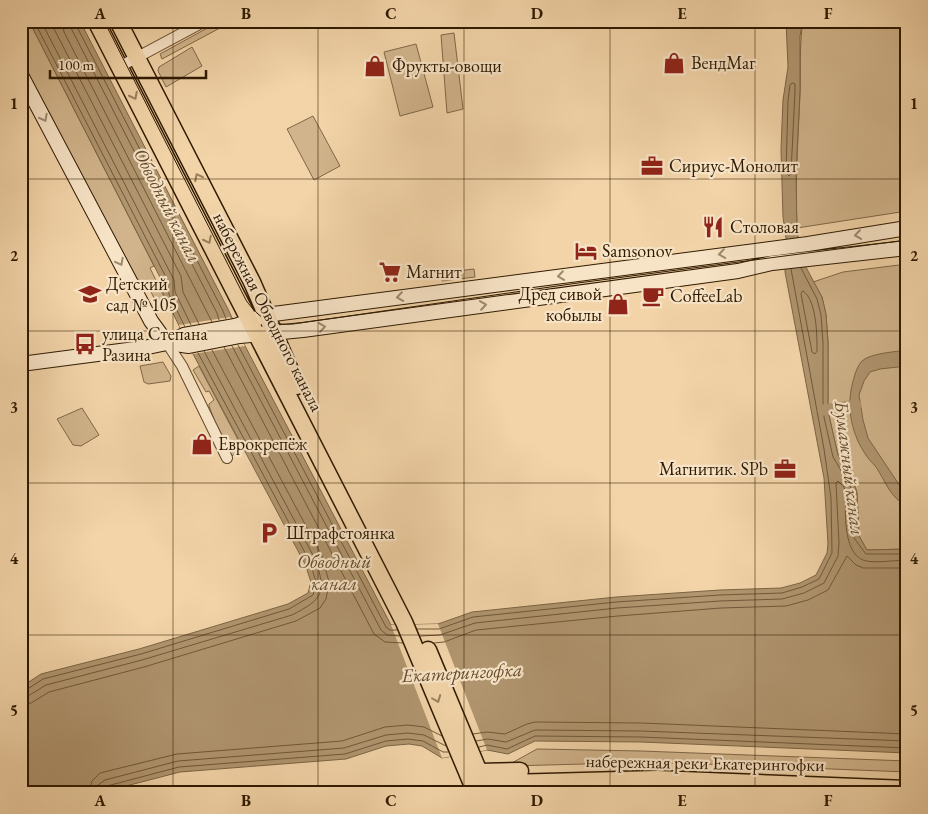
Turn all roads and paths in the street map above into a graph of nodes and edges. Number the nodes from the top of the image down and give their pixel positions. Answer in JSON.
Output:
{"nodes":[{"id":1,"x":96,"y":21,"type":"edge"},
{"id":2,"x":118,"y":21,"type":"edge"},
{"id":3,"x":205,"y":21,"type":"edge"},
{"id":4,"x":137,"y":58,"type":"junction"},
{"id":5,"x":119,"y":67,"type":"junction"},
{"id":6,"x":21,"y":75,"type":"edge"},
{"id":7,"x":907,"y":228,"type":"edge"},
{"id":8,"x":907,"y":248,"type":"edge"},
{"id":9,"x":266,"y":315,"type":"junction"},
{"id":10,"x":251,"y":330,"type":"junction"},
{"id":11,"x":167,"y":343,"type":"junction"},
{"id":12,"x":21,"y":364,"type":"edge"},
{"id":13,"x":227,"y":458,"type":"dead end"},
{"id":14,"x":907,"y":778,"type":"edge"},
{"id":15,"x":546,"y":782,"type":"junction"},
{"id":16,"x":480,"y":785,"type":"edge"},
{"id":17,"x":907,"y":789,"type":"edge"},
{"id":18,"x":524,"y":793,"type":"edge"}],
"edges":[{"from":1,"to":5,"type":"main road","name":"набережная Обводного канала"},
{"from":2,"to":4,"type":"main road","name":"набережная Обводного канала"},
{"from":3,"to":4,"type":"street"},
{"from":4,"to":5,"type":"street"},
{"from":9,"to":4,"type":"main road","name":"набережная Обводного канала","one_way":true},
{"from":5,"to":10,"type":"main road","name":"набережная Обводного канала","one_way":true},
{"from":6,"to":11,"type":"street","one_way":true},
{"from":7,"to":9,"type":"street","one_way":true},
{"from":10,"to":8,"type":"street","one_way":true},
{"from":9,"to":10,"type":"main road","name":"набережная Обводного канала"},
{"from":10,"to":11,"type":"street"},
{"from":10,"to":16,"type":"main road","name":"набережная Обводного канала"},
{"from":11,"to":12,"type":"street"},
{"from":11,"to":13,"type":"street"},
{"from":14,"to":16,"type":"main road","name":"набережная реки Екатерингофки"},
{"from":15,"to":16,"type":"main road","name":"набережная реки Екатерингофки"},
{"from":15,"to":17,"type":"main road","name":"набережная реки Екатерингофки"},
{"from":15,"to":18,"type":"street"}]}
